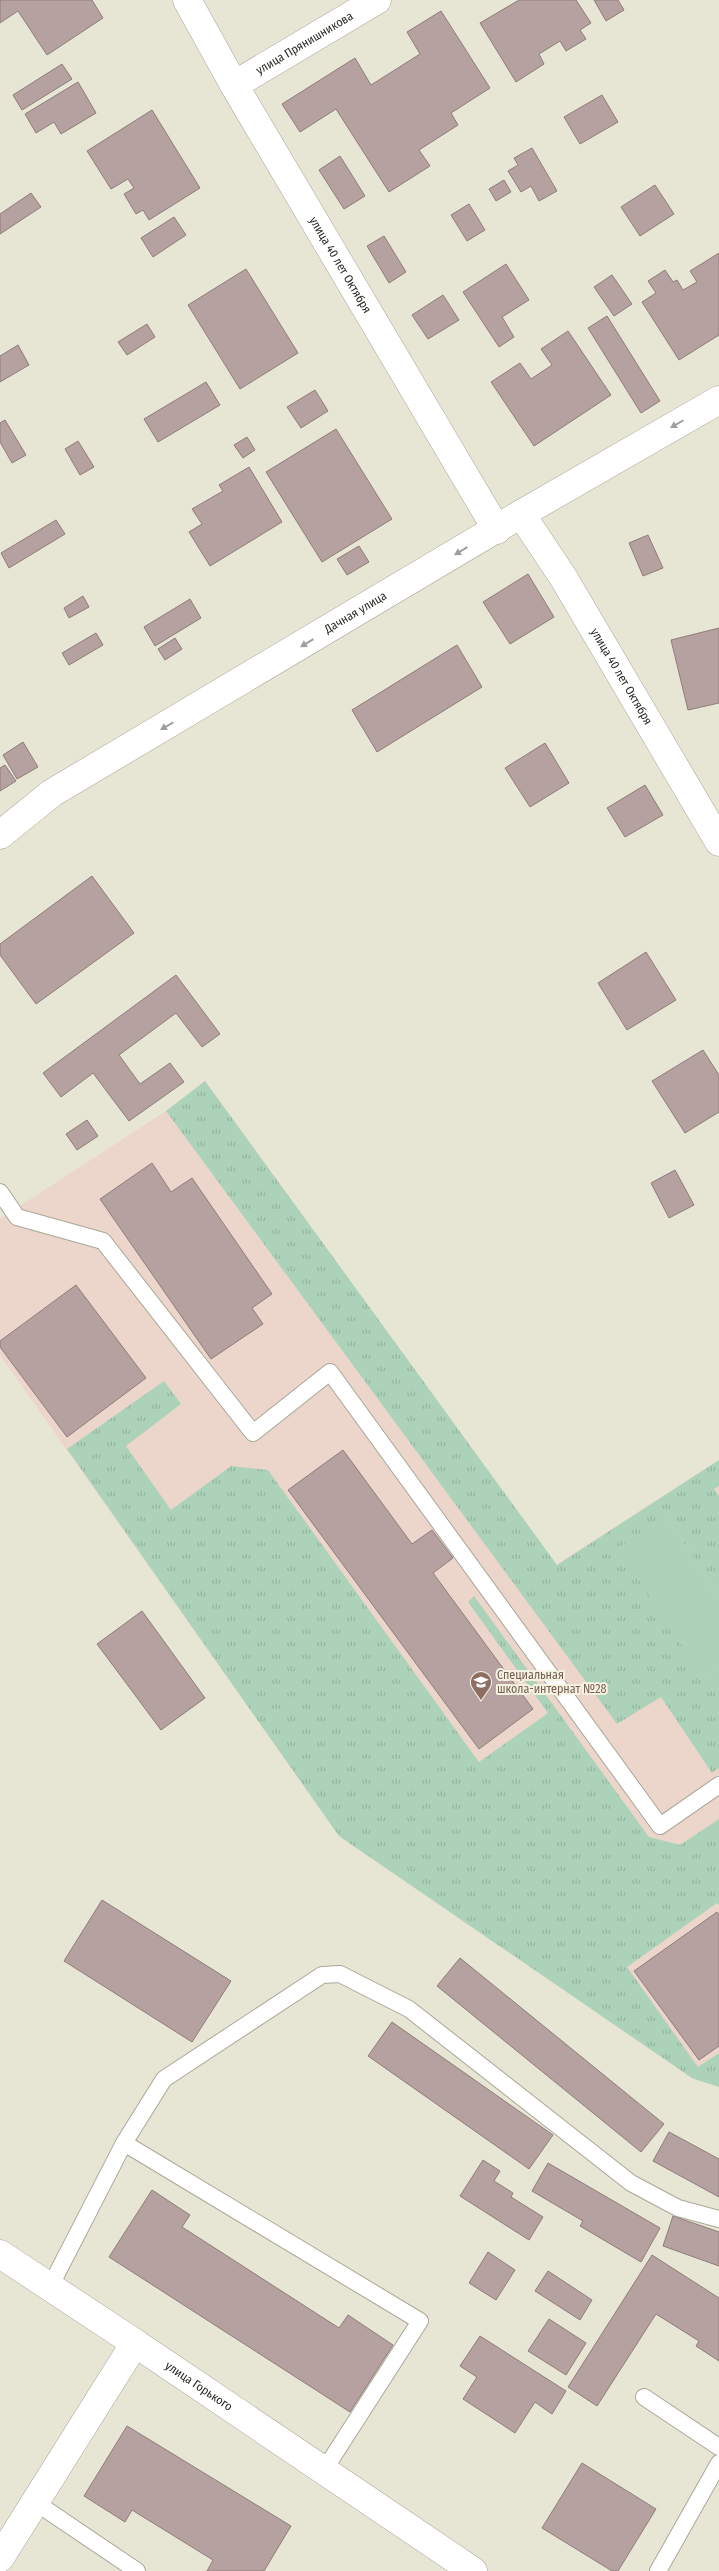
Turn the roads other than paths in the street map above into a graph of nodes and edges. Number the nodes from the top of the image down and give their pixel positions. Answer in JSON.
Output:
{"nodes":[{"id":1,"x":187,"y":0,"type":"edge"},
{"id":2,"x":376,"y":0,"type":"edge"},
{"id":3,"x":234,"y":85,"type":"junction"},
{"id":4,"x":719,"y":400,"type":"edge"},
{"id":5,"x":521,"y":514,"type":"junction"},
{"id":6,"x":497,"y":530,"type":"junction"},
{"id":7,"x":0,"y":835,"type":"edge"},
{"id":8,"x":719,"y":842,"type":"edge"},
{"id":9,"x":0,"y":1192,"type":"edge"},
{"id":10,"x":719,"y":1785,"type":"edge"},
{"id":11,"x":124,"y":2143,"type":"junction"},
{"id":12,"x":719,"y":2219,"type":"edge"},
{"id":13,"x":0,"y":2254,"type":"edge"},
{"id":14,"x":50,"y":2287,"type":"junction"},
{"id":15,"x":134,"y":2343,"type":"junction"},
{"id":16,"x":644,"y":2398,"type":"dead end"},
{"id":17,"x":719,"y":2447,"type":"edge"},
{"id":18,"x":719,"y":2462,"type":"edge"},
{"id":19,"x":323,"y":2472,"type":"junction"},
{"id":20,"x":35,"y":2502,"type":"junction"},
{"id":21,"x":7,"y":2530,"type":"edge"},
{"id":22,"x":0,"y":2558,"type":"edge"},
{"id":23,"x":137,"y":2571,"type":"edge"},
{"id":24,"x":473,"y":2571,"type":"edge"},
{"id":25,"x":658,"y":2571,"type":"edge"}],
"edges":[{"from":1,"to":3,"type":"street","name":"улица 40 лет Октября"},
{"from":2,"to":3,"type":"street","name":"улица Прянишникова"},
{"from":3,"to":6,"type":"street","name":"улица 40 лет Октября"},
{"from":4,"to":5,"type":"street","name":"Дачная улица","one_way":true},
{"from":5,"to":6,"type":"street","name":"Дачная улица"},
{"from":5,"to":8,"type":"street","name":"улица 40 лет Октября"},
{"from":6,"to":7,"type":"street","name":"Дачная улица","one_way":true},
{"from":9,"to":10,"type":"lane"},
{"from":11,"to":12,"type":"lane"},
{"from":11,"to":14,"type":"lane"},
{"from":11,"to":19,"type":"lane"},
{"from":13,"to":14,"type":"street","name":"улица Горького"},
{"from":14,"to":15,"type":"street","name":"улица Горького"},
{"from":15,"to":19,"type":"street","name":"улица Горького"},
{"from":15,"to":20,"type":"street"},
{"from":16,"to":17,"type":"lane"},
{"from":18,"to":25,"type":"lane"},
{"from":19,"to":24,"type":"street","name":"улица Горького"},
{"from":20,"to":21,"type":"street"},
{"from":20,"to":23,"type":"lane"},
{"from":21,"to":22,"type":"street"}]}
